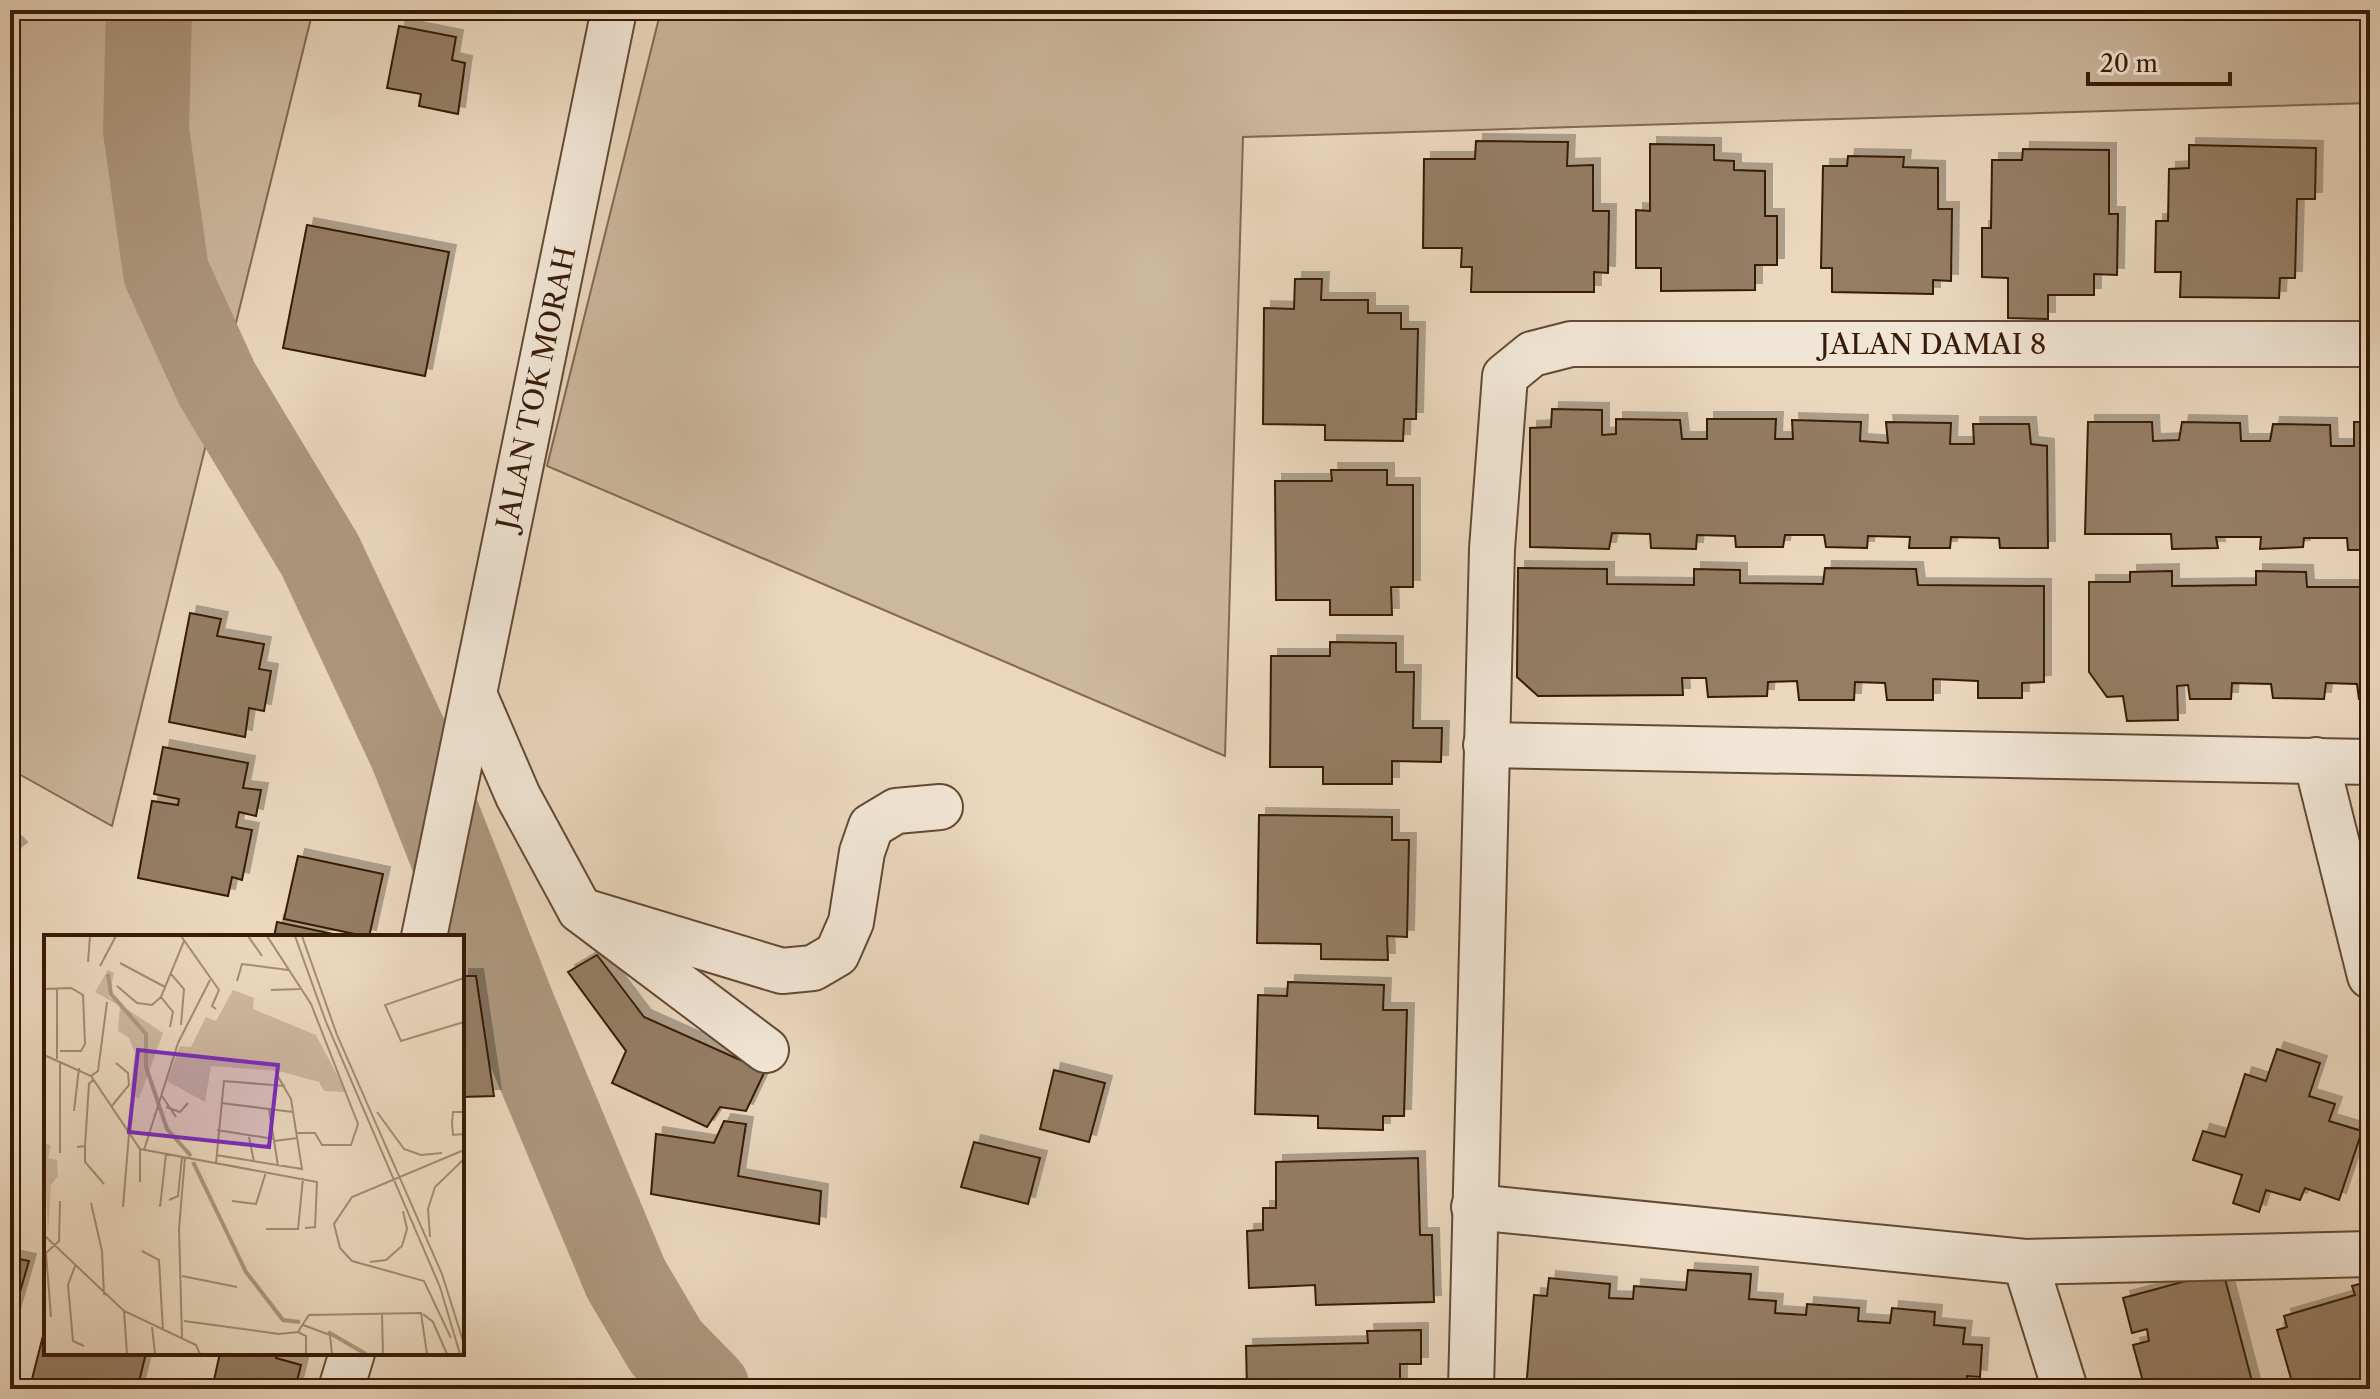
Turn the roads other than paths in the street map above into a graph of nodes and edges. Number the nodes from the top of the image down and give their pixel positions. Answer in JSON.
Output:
{"nodes":[{"id":1,"x":614,"y":10,"type":"edge"},
{"id":2,"x":2370,"y":344,"type":"edge"},
{"id":3,"x":474,"y":694,"type":"junction"},
{"id":4,"x":1486,"y":745,"type":"junction"},
{"id":5,"x":2316,"y":760,"type":"junction"},
{"id":6,"x":2370,"y":762,"type":"edge"},
{"id":7,"x":940,"y":807,"type":"dead end"},
{"id":8,"x":580,"y":910,"type":"junction"},
{"id":9,"x":424,"y":935,"type":"edge"},
{"id":10,"x":2370,"y":976,"type":"edge"},
{"id":11,"x":766,"y":1050,"type":"dead end"},
{"id":12,"x":1474,"y":1207,"type":"junction"},
{"id":13,"x":2370,"y":1254,"type":"edge"},
{"id":14,"x":2025,"y":1262,"type":"junction"},
{"id":15,"x":351,"y":1355,"type":"edge"},
{"id":16,"x":341,"y":1389,"type":"edge"},
{"id":17,"x":1471,"y":1389,"type":"edge"},
{"id":18,"x":2065,"y":1389,"type":"edge"}],
"edges":[{"from":1,"to":3,"type":"street","name":"JALAN TOK MORAH"},
{"from":2,"to":4,"type":"street","name":"JALAN DAMAI 8"},
{"from":3,"to":8,"type":"street"},
{"from":3,"to":9,"type":"street","name":"JALAN TOK MORAH"},
{"from":4,"to":5,"type":"street"},
{"from":4,"to":12,"type":"street"},
{"from":5,"to":6,"type":"street"},
{"from":5,"to":10,"type":"street"},
{"from":7,"to":8,"type":"street"},
{"from":8,"to":11,"type":"street"},
{"from":12,"to":14,"type":"street"},
{"from":12,"to":17,"type":"street"},
{"from":13,"to":14,"type":"street"},
{"from":14,"to":18,"type":"street"},
{"from":15,"to":16,"type":"street"}]}
